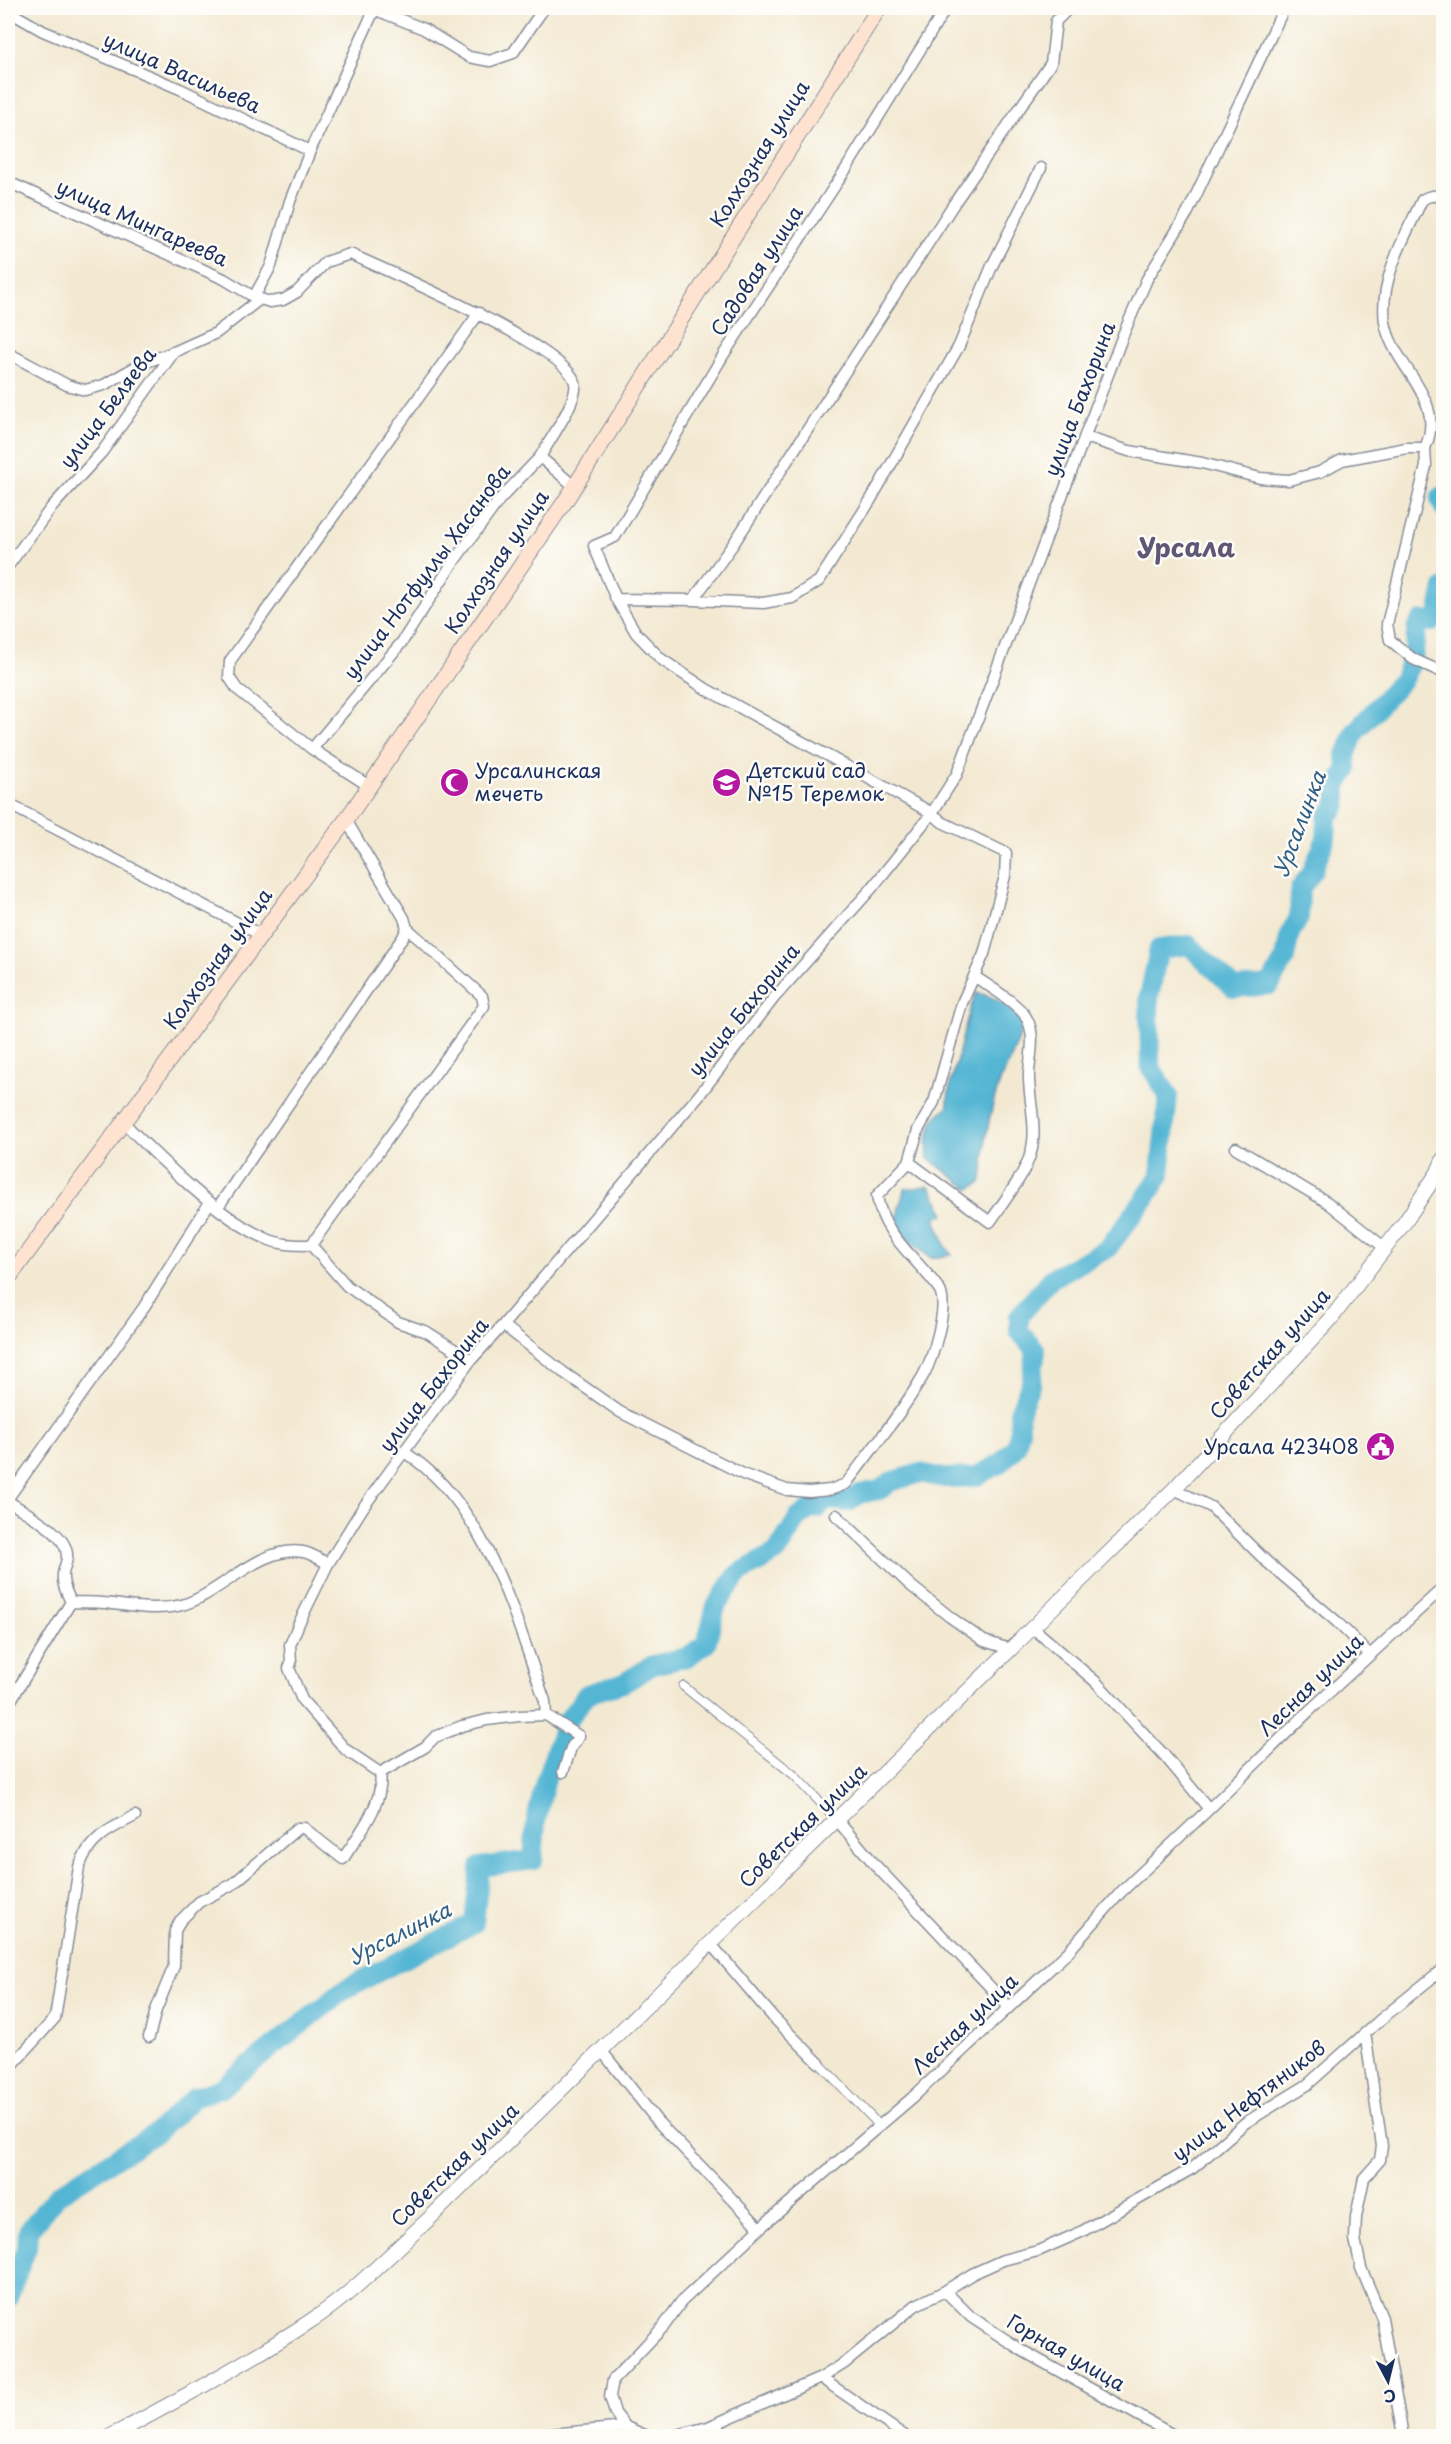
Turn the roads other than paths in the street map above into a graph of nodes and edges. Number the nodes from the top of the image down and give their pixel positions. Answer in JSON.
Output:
{"nodes":[{"id":1,"x":374,"y":8,"type":"edge"},
{"id":2,"x":544,"y":8,"type":"edge"},
{"id":3,"x":879,"y":8,"type":"edge"},
{"id":4,"x":946,"y":8,"type":"edge"},
{"id":5,"x":1069,"y":8,"type":"edge"},
{"id":6,"x":1284,"y":8,"type":"edge"},
{"id":7,"x":8,"y":11,"type":"edge"},
{"id":8,"x":310,"y":151,"type":"junction"},
{"id":9,"x":1041,"y":168,"type":"dead end"},
{"id":10,"x":8,"y":182,"type":"edge"},
{"id":11,"x":1443,"y":200,"type":"edge"},
{"id":12,"x":257,"y":298,"type":"junction"},
{"id":13,"x":479,"y":313,"type":"junction"},
{"id":14,"x":174,"y":352,"type":"junction"},
{"id":15,"x":8,"y":353,"type":"edge"},
{"id":16,"x":1085,"y":437,"type":"junction"},
{"id":17,"x":1425,"y":448,"type":"junction"},
{"id":18,"x":540,"y":457,"type":"junction"},
{"id":19,"x":574,"y":486,"type":"junction"},
{"id":20,"x":8,"y":566,"type":"edge"},
{"id":21,"x":616,"y":599,"type":"junction"},
{"id":22,"x":693,"y":600,"type":"junction"},
{"id":23,"x":1443,"y":673,"type":"edge"},
{"id":24,"x":312,"y":749,"type":"junction"},
{"id":25,"x":369,"y":786,"type":"junction"},
{"id":26,"x":8,"y":804,"type":"edge"},
{"id":27,"x":932,"y":813,"type":"junction"},
{"id":28,"x":346,"y":820,"type":"junction"},
{"id":29,"x":407,"y":928,"type":"junction"},
{"id":30,"x":261,"y":935,"type":"junction"},
{"id":31,"x":974,"y":976,"type":"junction"},
{"id":32,"x":124,"y":1123,"type":"junction"},
{"id":33,"x":1236,"y":1148,"type":"dead end"},
{"id":34,"x":1443,"y":1158,"type":"edge"},
{"id":35,"x":909,"y":1162,"type":"junction"},
{"id":36,"x":214,"y":1204,"type":"junction"},
{"id":37,"x":310,"y":1245,"type":"junction"},
{"id":38,"x":1385,"y":1248,"type":"junction"},
{"id":39,"x":8,"y":1279,"type":"edge"},
{"id":40,"x":503,"y":1325,"type":"junction"},
{"id":41,"x":471,"y":1360,"type":"junction"},
{"id":42,"x":404,"y":1452,"type":"junction"},
{"id":43,"x":1174,"y":1489,"type":"junction"},
{"id":44,"x":8,"y":1499,"type":"edge"},
{"id":45,"x":836,"y":1515,"type":"dead end"},
{"id":46,"x":328,"y":1564,"type":"junction"},
{"id":47,"x":1443,"y":1587,"type":"edge"},
{"id":48,"x":71,"y":1602,"type":"junction"},
{"id":49,"x":1033,"y":1628,"type":"junction"},
{"id":50,"x":1010,"y":1649,"type":"junction"},
{"id":51,"x":1369,"y":1654,"type":"junction"},
{"id":52,"x":683,"y":1686,"type":"dead end"},
{"id":53,"x":8,"y":1705,"type":"edge"},
{"id":54,"x":546,"y":1715,"type":"junction"},
{"id":55,"x":564,"y":1772,"type":"dead end"},
{"id":56,"x":380,"y":1773,"type":"junction"},
{"id":57,"x":1209,"y":1809,"type":"junction"},
{"id":58,"x":135,"y":1816,"type":"dead end"},
{"id":59,"x":837,"y":1820,"type":"junction"},
{"id":60,"x":710,"y":1943,"type":"junction"},
{"id":61,"x":1443,"y":1968,"type":"edge"},
{"id":62,"x":1009,"y":2007,"type":"junction"},
{"id":63,"x":1365,"y":2033,"type":"junction"},
{"id":64,"x":149,"y":2037,"type":"dead end"},
{"id":65,"x":601,"y":2050,"type":"junction"},
{"id":66,"x":819,"y":2063,"type":"joint"},
{"id":67,"x":8,"y":2070,"type":"edge"},
{"id":68,"x":880,"y":2126,"type":"junction"},
{"id":69,"x":760,"y":2228,"type":"junction"},
{"id":70,"x":945,"y":2291,"type":"junction"},
{"id":71,"x":821,"y":2378,"type":"junction"},
{"id":72,"x":626,"y":2427,"type":"junction"},
{"id":73,"x":111,"y":2436,"type":"edge"},
{"id":74,"x":530,"y":2436,"type":"edge"},
{"id":75,"x":647,"y":2436,"type":"edge"},
{"id":76,"x":674,"y":2436,"type":"edge"},
{"id":77,"x":906,"y":2436,"type":"edge"},
{"id":78,"x":1175,"y":2436,"type":"edge"},
{"id":79,"x":1403,"y":2436,"type":"edge"}],
"edges":[{"from":1,"to":2,"type":"street"},
{"from":1,"to":8,"type":"street","name":"улица Беляева"},
{"from":3,"to":19,"type":"main road","name":"Колхозная улица"},
{"from":4,"to":21,"type":"street","name":"Садовая улица"},
{"from":5,"to":22,"type":"street"},
{"from":6,"to":16,"type":"street","name":"улица Бахорина"},
{"from":7,"to":8,"type":"street","name":"улица Васильева"},
{"from":8,"to":12,"type":"street","name":"улица Беляева"},
{"from":9,"to":22,"type":"street"},
{"from":10,"to":12,"type":"street","name":"улица Мингареева"},
{"from":11,"to":17,"type":"street"},
{"from":12,"to":13,"type":"street"},
{"from":12,"to":14,"type":"street","name":"улица Беляева"},
{"from":13,"to":18,"type":"street","name":"улица Нотфуллы Хасанова"},
{"from":13,"to":24,"type":"street"},
{"from":14,"to":15,"type":"street"},
{"from":14,"to":20,"type":"street","name":"улица Беляева"},
{"from":16,"to":17,"type":"street"},
{"from":16,"to":27,"type":"street","name":"улица Бахорина"},
{"from":17,"to":23,"type":"street"},
{"from":18,"to":19,"type":"street"},
{"from":18,"to":24,"type":"street","name":"улица Нотфуллы Хасанова"},
{"from":19,"to":25,"type":"main road","name":"Колхозная улица"},
{"from":21,"to":22,"type":"street"},
{"from":21,"to":27,"type":"street"},
{"from":24,"to":25,"type":"street"},
{"from":25,"to":28,"type":"main road","name":"Колхозная улица"},
{"from":26,"to":30,"type":"street"},
{"from":27,"to":31,"type":"street"},
{"from":27,"to":40,"type":"street","name":"улица Бахорина"},
{"from":28,"to":29,"type":"street"},
{"from":28,"to":30,"type":"main road","name":"Колхозная улица"},
{"from":29,"to":36,"type":"street"},
{"from":29,"to":37,"type":"street"},
{"from":30,"to":32,"type":"main road","name":"Колхозная улица"},
{"from":31,"to":35,"type":"street"},
{"from":31,"to":35,"type":"street"},
{"from":32,"to":36,"type":"street"},
{"from":32,"to":39,"type":"main road","name":"Колхозная улица"},
{"from":33,"to":38,"type":"street"},
{"from":34,"to":38,"type":"street","name":"Советская улица"},
{"from":35,"to":40,"type":"street"},
{"from":36,"to":37,"type":"street"},
{"from":36,"to":44,"type":"street"},
{"from":37,"to":41,"type":"street"},
{"from":38,"to":43,"type":"street","name":"Советская улица"},
{"from":40,"to":41,"type":"street","name":"улица Бахорина"},
{"from":41,"to":42,"type":"street","name":"улица Бахорина"},
{"from":42,"to":46,"type":"street","name":"улица Бахорина"},
{"from":42,"to":54,"type":"street"},
{"from":43,"to":49,"type":"street","name":"Советская улица"},
{"from":43,"to":51,"type":"street"},
{"from":44,"to":48,"type":"street"},
{"from":45,"to":50,"type":"street"},
{"from":46,"to":48,"type":"street"},
{"from":46,"to":56,"type":"street","name":"улица Бахорина"},
{"from":47,"to":51,"type":"street","name":"Лесная улица"},
{"from":48,"to":53,"type":"street"},
{"from":49,"to":50,"type":"street","name":"Советская улица"},
{"from":49,"to":57,"type":"street"},
{"from":50,"to":59,"type":"street","name":"Советская улица"},
{"from":51,"to":57,"type":"street","name":"Лесная улица"},
{"from":52,"to":59,"type":"street"},
{"from":54,"to":55,"type":"street"},
{"from":54,"to":56,"type":"street"},
{"from":56,"to":64,"type":"street"},
{"from":57,"to":62,"type":"street","name":"Лесная улица"},
{"from":58,"to":67,"type":"street"},
{"from":59,"to":60,"type":"street","name":"Советская улица"},
{"from":59,"to":62,"type":"street"},
{"from":60,"to":65,"type":"street","name":"Советская улица"},
{"from":60,"to":66,"type":"street"},
{"from":61,"to":63,"type":"street","name":"улица Нефтяников"},
{"from":62,"to":68,"type":"street","name":"Лесная улица"},
{"from":63,"to":70,"type":"street","name":"улица Нефтяников"},
{"from":63,"to":79,"type":"street"},
{"from":65,"to":69,"type":"street"},
{"from":65,"to":73,"type":"street","name":"Советская улица"},
{"from":66,"to":68,"type":"street"},
{"from":68,"to":69,"type":"street","name":"Лесная улица"},
{"from":69,"to":72,"type":"street","name":"Лесная улица"},
{"from":70,"to":71,"type":"street","name":"улица Нефтяников"},
{"from":70,"to":78,"type":"street","name":"Горная улица"},
{"from":71,"to":76,"type":"street","name":"улица Нефтяников"},
{"from":71,"to":77,"type":"street"},
{"from":72,"to":74,"type":"street"},
{"from":72,"to":75,"type":"street"}]}
